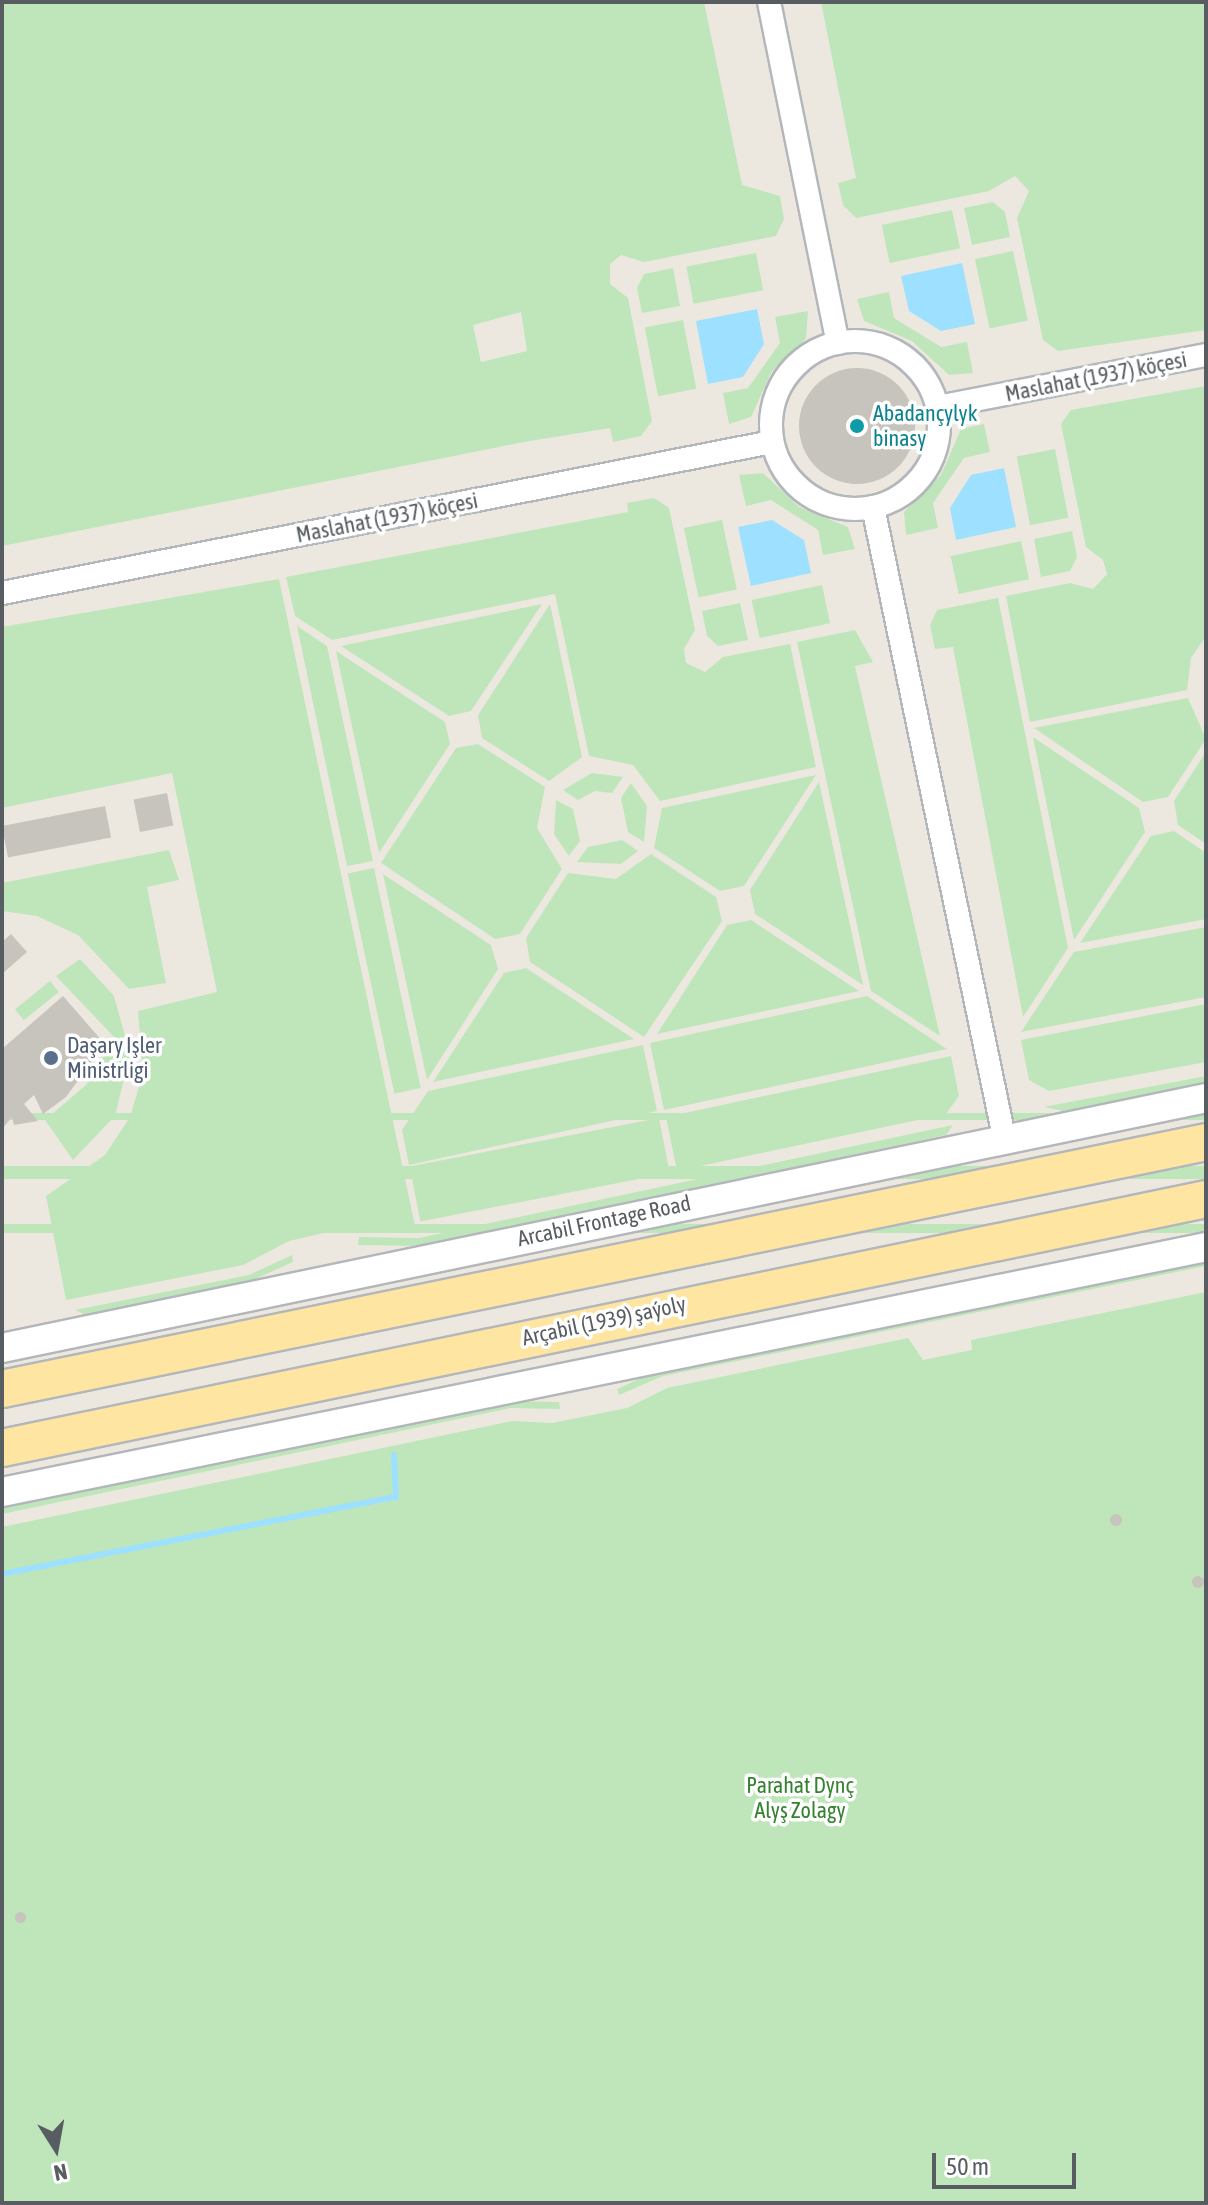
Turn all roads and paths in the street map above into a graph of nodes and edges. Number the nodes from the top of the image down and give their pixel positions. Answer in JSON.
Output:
{"nodes":[{"id":1,"x":769,"y":2,"type":"edge"},
{"id":2,"x":838,"y":343,"type":"junction"},
{"id":3,"x":1206,"y":355,"type":"edge"},
{"id":4,"x":938,"y":407,"type":"junction"},
{"id":5,"x":772,"y":442,"type":"junction"},
{"id":6,"x":873,"y":507,"type":"junction"},
{"id":7,"x":2,"y":593,"type":"edge"},
{"id":8,"x":1206,"y":1098,"type":"edge"},
{"id":9,"x":1004,"y":1137,"type":"junction"},
{"id":10,"x":1206,"y":1142,"type":"edge"},
{"id":11,"x":1206,"y":1199,"type":"edge"},
{"id":12,"x":1206,"y":1247,"type":"edge"},
{"id":13,"x":2,"y":1348,"type":"edge"},
{"id":14,"x":2,"y":1389,"type":"edge"},
{"id":15,"x":2,"y":1448,"type":"edge"},
{"id":16,"x":2,"y":1492,"type":"edge"}],
"edges":[{"from":1,"to":2,"type":"street"},
{"from":2,"to":4,"type":"street"},
{"from":2,"to":5,"type":"street"},
{"from":3,"to":4,"type":"street","name":"Maslahat (1937) köçesi"},
{"from":4,"to":6,"type":"street"},
{"from":5,"to":6,"type":"street"},
{"from":5,"to":7,"type":"street","name":"Maslahat (1937) köçesi"},
{"from":6,"to":9,"type":"street"},
{"from":8,"to":9,"type":"street","name":"Arcabil Frontage Road"},
{"from":9,"to":13,"type":"street","name":"Arcabil Frontage Road"},
{"from":10,"to":14,"type":"main road"},
{"from":11,"to":15,"type":"main road","name":"Arçabil (1939) şaýoly"},
{"from":12,"to":16,"type":"street"}]}
